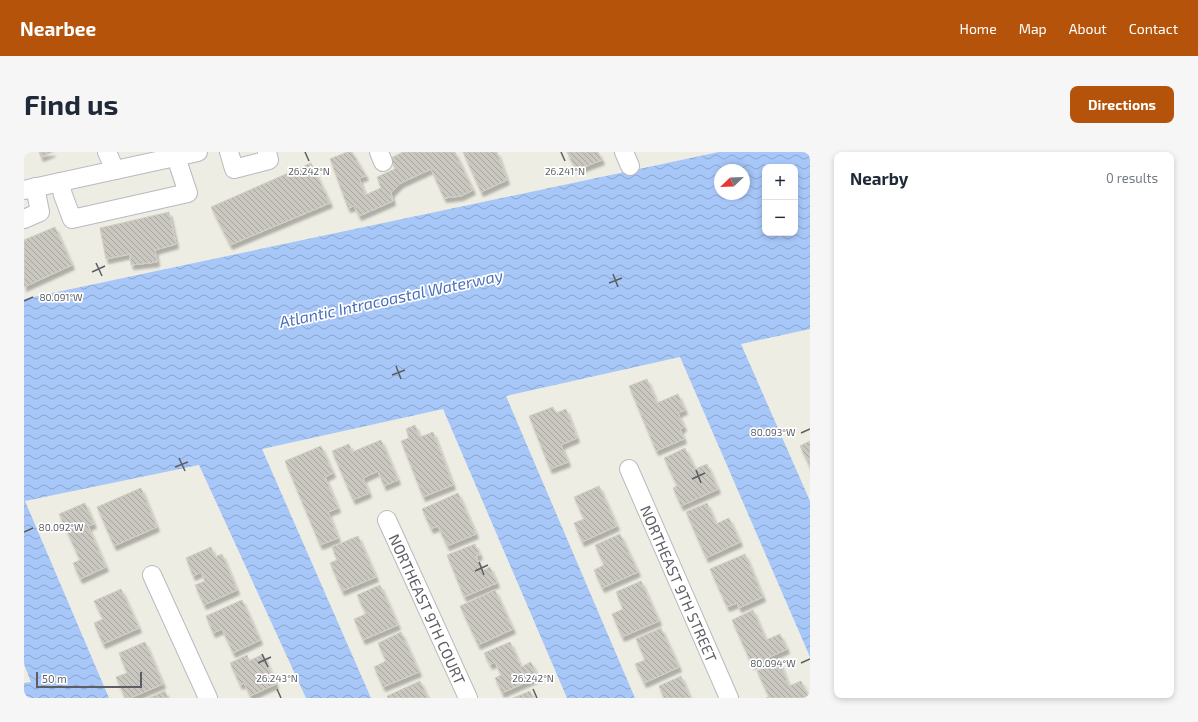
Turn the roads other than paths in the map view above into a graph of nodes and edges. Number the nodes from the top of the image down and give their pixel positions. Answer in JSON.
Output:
{"nodes":[{"id":1,"x":107,"y":152,"type":"edge"},
{"id":2,"x":229,"y":152,"type":"edge"},
{"id":3,"x":267,"y":152,"type":"edge"},
{"id":4,"x":186,"y":154,"type":"edge"},
{"id":5,"x":115,"y":170,"type":"junction"},
{"id":6,"x":60,"y":182,"type":"junction"},
{"id":7,"x":30,"y":188,"type":"edge"},
{"id":8,"x":24,"y":219,"type":"edge"},
{"id":9,"x":629,"y":469,"type":"dead end"},
{"id":10,"x":386,"y":520,"type":"dead end"},
{"id":11,"x":152,"y":575,"type":"dead end"},
{"id":12,"x":208,"y":698,"type":"edge"},
{"id":13,"x":468,"y":698,"type":"edge"},
{"id":14,"x":729,"y":698,"type":"edge"}],
"edges":[{"from":1,"to":5,"type":"street"},
{"from":2,"to":3,"type":"street"},
{"from":4,"to":5,"type":"street"},
{"from":4,"to":6,"type":"street"},
{"from":5,"to":6,"type":"street"},
{"from":6,"to":7,"type":"street"},
{"from":7,"to":8,"type":"street"},
{"from":9,"to":14,"type":"street","name":"NORTHEAST 9TH STREET"},
{"from":10,"to":13,"type":"street","name":"NORTHEAST 9TH COURT"},
{"from":11,"to":12,"type":"street"}]}
